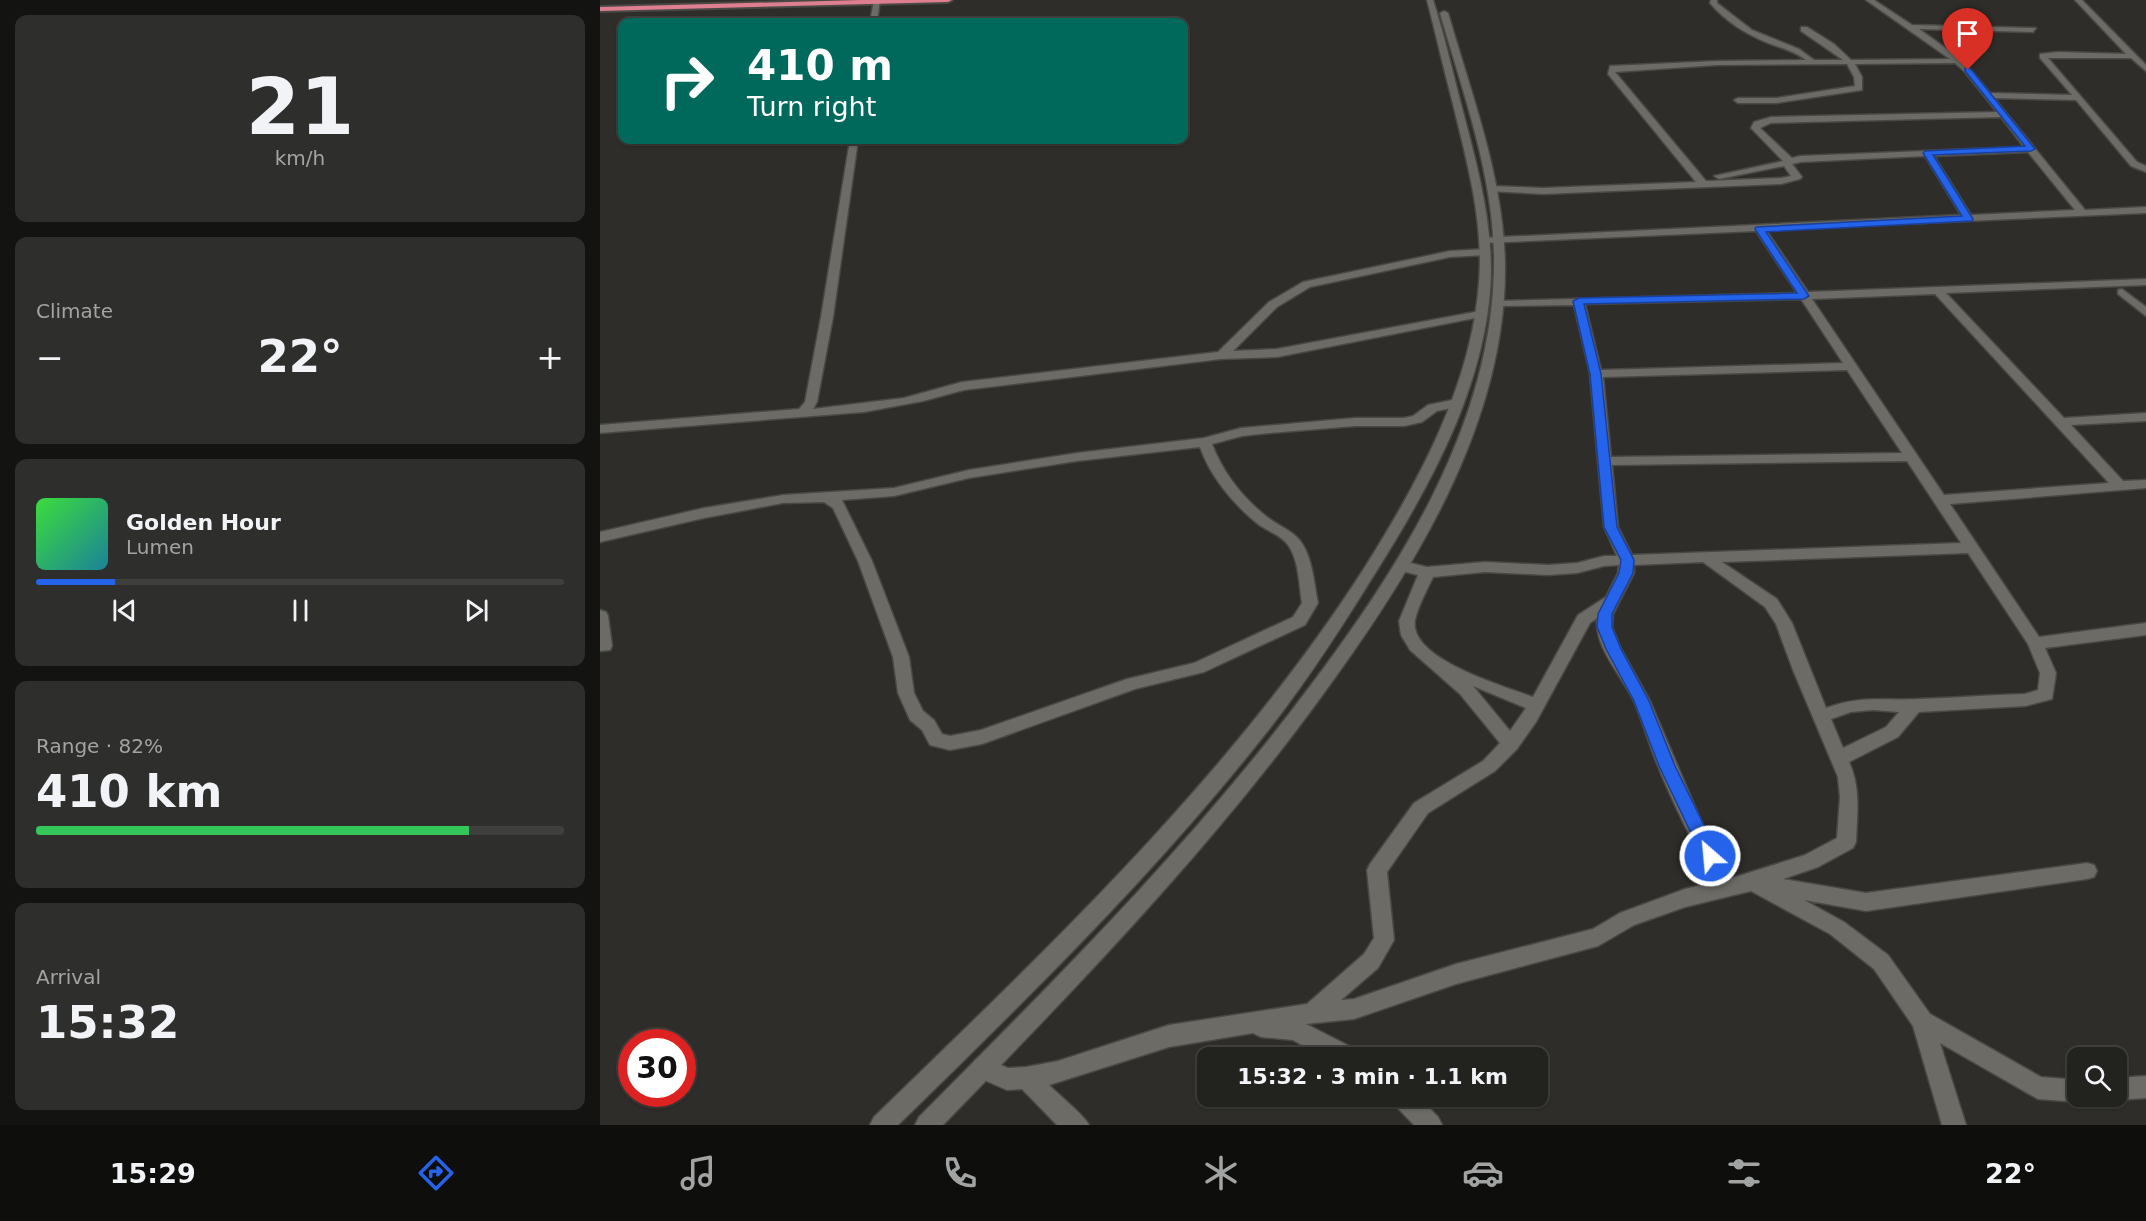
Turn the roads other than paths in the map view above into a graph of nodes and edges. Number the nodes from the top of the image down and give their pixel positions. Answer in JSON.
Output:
{"nodes":[{"id":1,"x":848,"y":0,"type":"edge"},
{"id":2,"x":948,"y":0,"type":"edge"},
{"id":3,"x":1431,"y":0,"type":"edge"},
{"id":4,"x":1441,"y":0,"type":"edge"},
{"id":5,"x":1714,"y":0,"type":"edge"},
{"id":6,"x":1869,"y":0,"type":"edge"},
{"id":7,"x":2078,"y":0,"type":"edge"},
{"id":8,"x":876,"y":1,"type":"edge"},
{"id":9,"x":600,"y":8,"type":"edge"},
{"id":10,"x":874,"y":18,"type":"edge"},
{"id":11,"x":1909,"y":27,"type":"junction"},
{"id":12,"x":1804,"y":29,"type":"dead end"},
{"id":13,"x":2033,"y":30,"type":"dead end"},
{"id":14,"x":2133,"y":56,"type":"junction"},
{"id":15,"x":1958,"y":61,"type":"junction"},
{"id":16,"x":1813,"y":63,"type":"junction"},
{"id":17,"x":1849,"y":63,"type":"junction"},
{"id":18,"x":2146,"y":69,"type":"edge"},
{"id":19,"x":1988,"y":95,"type":"junction"},
{"id":20,"x":2076,"y":98,"type":"junction"},
{"id":21,"x":1738,"y":100,"type":"dead end"},
{"id":22,"x":2004,"y":114,"type":"junction"},
{"id":23,"x":854,"y":144,"type":"edge"},
{"id":24,"x":2031,"y":149,"type":"junction"},
{"id":25,"x":1928,"y":153,"type":"junction"},
{"id":26,"x":1787,"y":162,"type":"junction"},
{"id":27,"x":2146,"y":169,"type":"edge"},
{"id":28,"x":1691,"y":170,"type":"junction"},
{"id":29,"x":1731,"y":174,"type":"junction"},
{"id":30,"x":1700,"y":181,"type":"junction"},
{"id":31,"x":1749,"y":183,"type":"junction"},
{"id":32,"x":1491,"y":189,"type":"junction"},
{"id":33,"x":2146,"y":210,"type":"edge"},
{"id":34,"x":2082,"y":213,"type":"junction"},
{"id":35,"x":1968,"y":219,"type":"junction"},
{"id":36,"x":1760,"y":229,"type":"junction"},
{"id":37,"x":1490,"y":244,"type":"junction"},
{"id":38,"x":2146,"y":282,"type":"edge"},
{"id":39,"x":1937,"y":290,"type":"junction"},
{"id":40,"x":2122,"y":292,"type":"dead end"},
{"id":41,"x":1804,"y":296,"type":"junction"},
{"id":42,"x":1579,"y":301,"type":"junction"},
{"id":43,"x":1499,"y":303,"type":"junction"},
{"id":44,"x":2146,"y":313,"type":"edge"},
{"id":45,"x":1480,"y":314,"type":"junction"},
{"id":46,"x":1221,"y":354,"type":"junction"},
{"id":47,"x":1851,"y":366,"type":"junction"},
{"id":48,"x":1596,"y":374,"type":"junction"},
{"id":49,"x":1457,"y":403,"type":"junction"},
{"id":50,"x":803,"y":413,"type":"junction"},
{"id":51,"x":2146,"y":417,"type":"edge"},
{"id":52,"x":2061,"y":423,"type":"junction"},
{"id":53,"x":600,"y":430,"type":"edge"},
{"id":54,"x":1205,"y":442,"type":"junction"},
{"id":55,"x":1911,"y":457,"type":"junction"},
{"id":56,"x":1604,"y":460,"type":"junction"},
{"id":57,"x":2146,"y":484,"type":"edge"},
{"id":58,"x":2120,"y":486,"type":"junction"},
{"id":59,"x":827,"y":497,"type":"junction"},
{"id":60,"x":1940,"y":500,"type":"junction"},
{"id":61,"x":600,"y":537,"type":"edge"},
{"id":62,"x":1972,"y":548,"type":"junction"},
{"id":63,"x":1705,"y":557,"type":"junction"},
{"id":64,"x":1628,"y":560,"type":"junction"},
{"id":65,"x":1402,"y":566,"type":"junction"},
{"id":66,"x":1427,"y":572,"type":"junction"},
{"id":67,"x":1610,"y":601,"type":"junction"},
{"id":68,"x":600,"y":616,"type":"edge"},
{"id":69,"x":2146,"y":629,"type":"edge"},
{"id":70,"x":2035,"y":643,"type":"junction"},
{"id":71,"x":604,"y":646,"type":"dead end"},
{"id":72,"x":1443,"y":668,"type":"junction"},
{"id":73,"x":1536,"y":705,"type":"junction"},
{"id":74,"x":1914,"y":706,"type":"junction"},
{"id":75,"x":1821,"y":716,"type":"junction"},
{"id":76,"x":1511,"y":744,"type":"junction"},
{"id":77,"x":1840,"y":758,"type":"junction"},
{"id":78,"x":2087,"y":871,"type":"dead end"},
{"id":79,"x":1751,"y":882,"type":"junction"},
{"id":80,"x":1728,"y":889,"type":"junction"},
{"id":81,"x":1312,"y":1012,"type":"junction"},
{"id":82,"x":1922,"y":1021,"type":"junction"},
{"id":83,"x":1237,"y":1025,"type":"junction"},
{"id":84,"x":1328,"y":1047,"type":"edge"},
{"id":85,"x":983,"y":1068,"type":"junction"},
{"id":86,"x":1026,"y":1078,"type":"junction"},
{"id":87,"x":2146,"y":1087,"type":"edge"},
{"id":88,"x":2127,"y":1088,"type":"edge"},
{"id":89,"x":2067,"y":1090,"type":"edge"},
{"id":90,"x":1413,"y":1107,"type":"edge"},
{"id":91,"x":882,"y":1125,"type":"edge"},
{"id":92,"x":927,"y":1125,"type":"edge"},
{"id":93,"x":1077,"y":1125,"type":"edge"},
{"id":94,"x":1430,"y":1125,"type":"edge"},
{"id":95,"x":1954,"y":1125,"type":"edge"}],
"edges":[{"from":1,"to":9,"type":"highway"},
{"from":2,"to":8,"type":"highway"},
{"from":3,"to":37,"type":"street"},
{"from":4,"to":32,"type":"street"},
{"from":5,"to":16,"type":"street"},
{"from":6,"to":11,"type":"street"},
{"from":7,"to":14,"type":"street"},
{"from":8,"to":9,"type":"highway"},
{"from":8,"to":10,"type":"street"},
{"from":11,"to":13,"type":"street"},
{"from":11,"to":15,"type":"street"},
{"from":12,"to":17,"type":"street"},
{"from":14,"to":18,"type":"street"},
{"from":14,"to":20,"type":"street"},
{"from":15,"to":17,"type":"street"},
{"from":15,"to":19,"type":"street"},
{"from":16,"to":17,"type":"street"},
{"from":16,"to":28,"type":"street"},
{"from":17,"to":21,"type":"street"},
{"from":19,"to":20,"type":"street"},
{"from":19,"to":22,"type":"street"},
{"from":20,"to":27,"type":"street"},
{"from":22,"to":24,"type":"street"},
{"from":22,"to":26,"type":"street"},
{"from":23,"to":50,"type":"street"},
{"from":24,"to":25,"type":"street"},
{"from":24,"to":34,"type":"street"},
{"from":25,"to":26,"type":"street"},
{"from":25,"to":35,"type":"street"},
{"from":26,"to":29,"type":"street"},
{"from":26,"to":31,"type":"street"},
{"from":28,"to":29,"type":"street"},
{"from":28,"to":30,"type":"street"},
{"from":29,"to":30,"type":"street"},
{"from":29,"to":31,"type":"street"},
{"from":30,"to":31,"type":"street"},
{"from":30,"to":32,"type":"street"},
{"from":32,"to":37,"type":"street"},
{"from":33,"to":34,"type":"street"},
{"from":34,"to":35,"type":"street"},
{"from":35,"to":36,"type":"street"},
{"from":36,"to":37,"type":"street"},
{"from":36,"to":41,"type":"street"},
{"from":37,"to":43,"type":"street"},
{"from":37,"to":45,"type":"street"},
{"from":37,"to":46,"type":"street"},
{"from":38,"to":39,"type":"street"},
{"from":39,"to":41,"type":"street"},
{"from":39,"to":52,"type":"street"},
{"from":40,"to":44,"type":"street"},
{"from":41,"to":42,"type":"street"},
{"from":41,"to":47,"type":"street"},
{"from":42,"to":43,"type":"street"},
{"from":42,"to":48,"type":"street"},
{"from":43,"to":65,"type":"street"},
{"from":45,"to":46,"type":"street"},
{"from":45,"to":49,"type":"street"},
{"from":46,"to":50,"type":"street"},
{"from":47,"to":48,"type":"street"},
{"from":47,"to":55,"type":"street"},
{"from":48,"to":56,"type":"street"},
{"from":49,"to":54,"type":"street"},
{"from":49,"to":91,"type":"street"},
{"from":50,"to":53,"type":"street"},
{"from":51,"to":52,"type":"street"},
{"from":52,"to":58,"type":"street"},
{"from":54,"to":59,"type":"street"},
{"from":54,"to":59,"type":"street"},
{"from":55,"to":56,"type":"street"},
{"from":55,"to":60,"type":"street"},
{"from":56,"to":64,"type":"street"},
{"from":57,"to":58,"type":"street"},
{"from":58,"to":60,"type":"street"},
{"from":59,"to":61,"type":"street"},
{"from":60,"to":62,"type":"street"},
{"from":62,"to":63,"type":"street"},
{"from":62,"to":70,"type":"street"},
{"from":63,"to":64,"type":"street"},
{"from":63,"to":75,"type":"street"},
{"from":64,"to":66,"type":"street"},
{"from":64,"to":67,"type":"street"},
{"from":65,"to":66,"type":"street"},
{"from":65,"to":85,"type":"street"},
{"from":66,"to":72,"type":"street"},
{"from":67,"to":73,"type":"street"},
{"from":67,"to":80,"type":"street"},
{"from":68,"to":71,"type":"street"},
{"from":69,"to":70,"type":"street"},
{"from":70,"to":74,"type":"street"},
{"from":72,"to":73,"type":"street"},
{"from":72,"to":76,"type":"street"},
{"from":73,"to":76,"type":"street"},
{"from":74,"to":75,"type":"street"},
{"from":74,"to":77,"type":"street"},
{"from":75,"to":77,"type":"street"},
{"from":76,"to":81,"type":"street"},
{"from":77,"to":79,"type":"street"},
{"from":78,"to":79,"type":"street"},
{"from":79,"to":80,"type":"street"},
{"from":79,"to":82,"type":"street"},
{"from":80,"to":81,"type":"street"},
{"from":81,"to":83,"type":"street"},
{"from":82,"to":89,"type":"street"},
{"from":82,"to":95,"type":"street"},
{"from":83,"to":84,"type":"street"},
{"from":83,"to":86,"type":"street"},
{"from":85,"to":86,"type":"street"},
{"from":85,"to":92,"type":"street"},
{"from":86,"to":93,"type":"street"},
{"from":87,"to":88,"type":"street"},
{"from":90,"to":94,"type":"street"}]}
